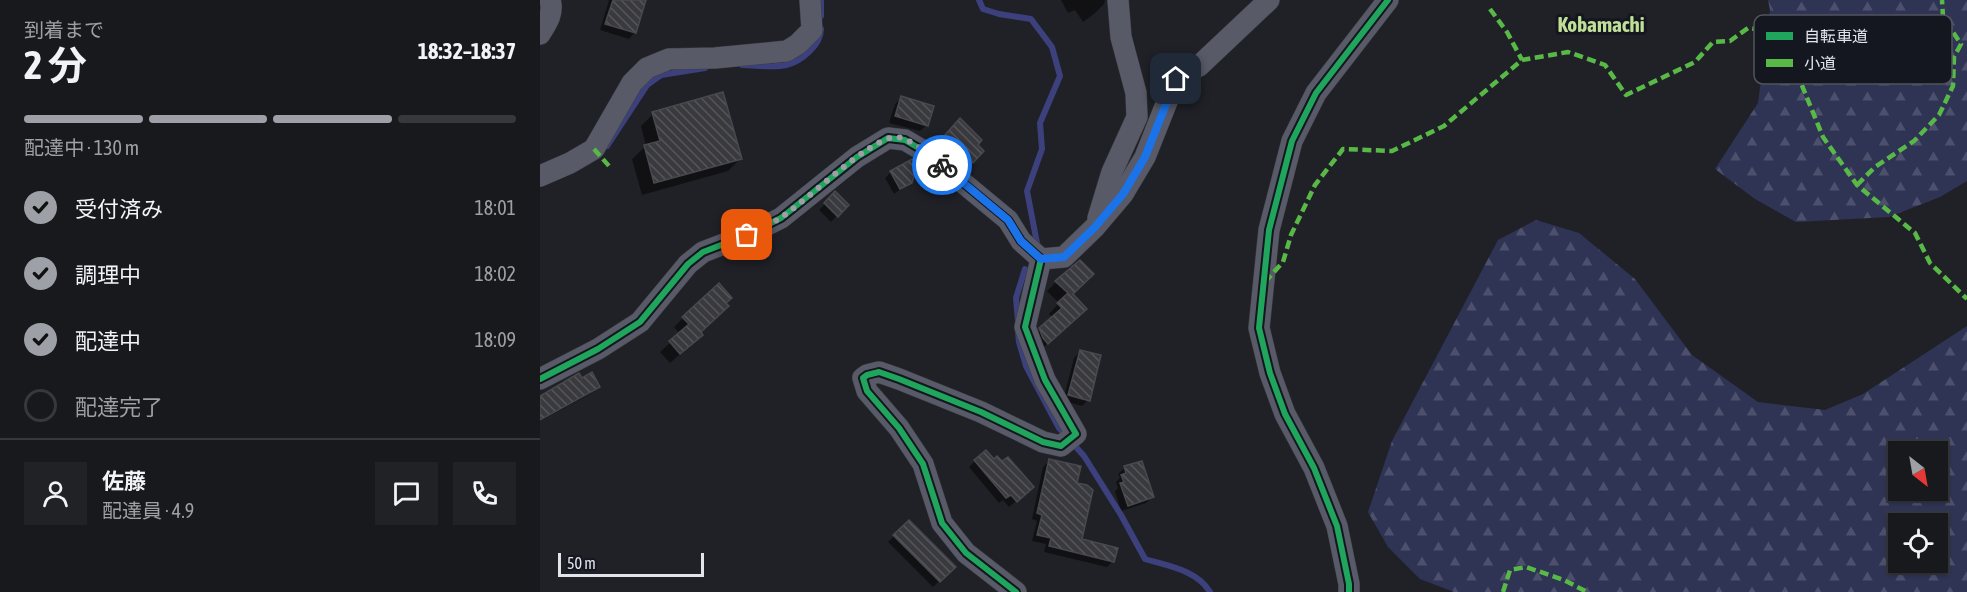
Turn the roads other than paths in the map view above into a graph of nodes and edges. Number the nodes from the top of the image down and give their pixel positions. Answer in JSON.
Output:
{"nodes":[{"id":1,"x":546,"y":0,"type":"edge"},
{"id":2,"x":550,"y":0,"type":"edge"},
{"id":3,"x":810,"y":0,"type":"edge"},
{"id":4,"x":1119,"y":0,"type":"edge"},
{"id":5,"x":1269,"y":0,"type":"edge"},
{"id":6,"x":1388,"y":0,"type":"edge"},
{"id":7,"x":540,"y":8,"type":"edge"},
{"id":8,"x":540,"y":34,"type":"edge"},
{"id":9,"x":540,"y":176,"type":"edge"},
{"id":10,"x":1095,"y":227,"type":"junction"},
{"id":11,"x":1041,"y":259,"type":"junction"},
{"id":12,"x":540,"y":379,"type":"edge"},
{"id":13,"x":1016,"y":592,"type":"edge"},
{"id":14,"x":1349,"y":592,"type":"edge"}],
"edges":[{"from":1,"to":7,"type":"street"},
{"from":2,"to":8,"type":"street"},
{"from":3,"to":9,"type":"street"},
{"from":4,"to":10,"type":"street"},
{"from":5,"to":10,"type":"street"},
{"from":6,"to":14,"type":"street"},
{"from":10,"to":11,"type":"street"},
{"from":11,"to":12,"type":"street"},
{"from":11,"to":13,"type":"street"}]}
